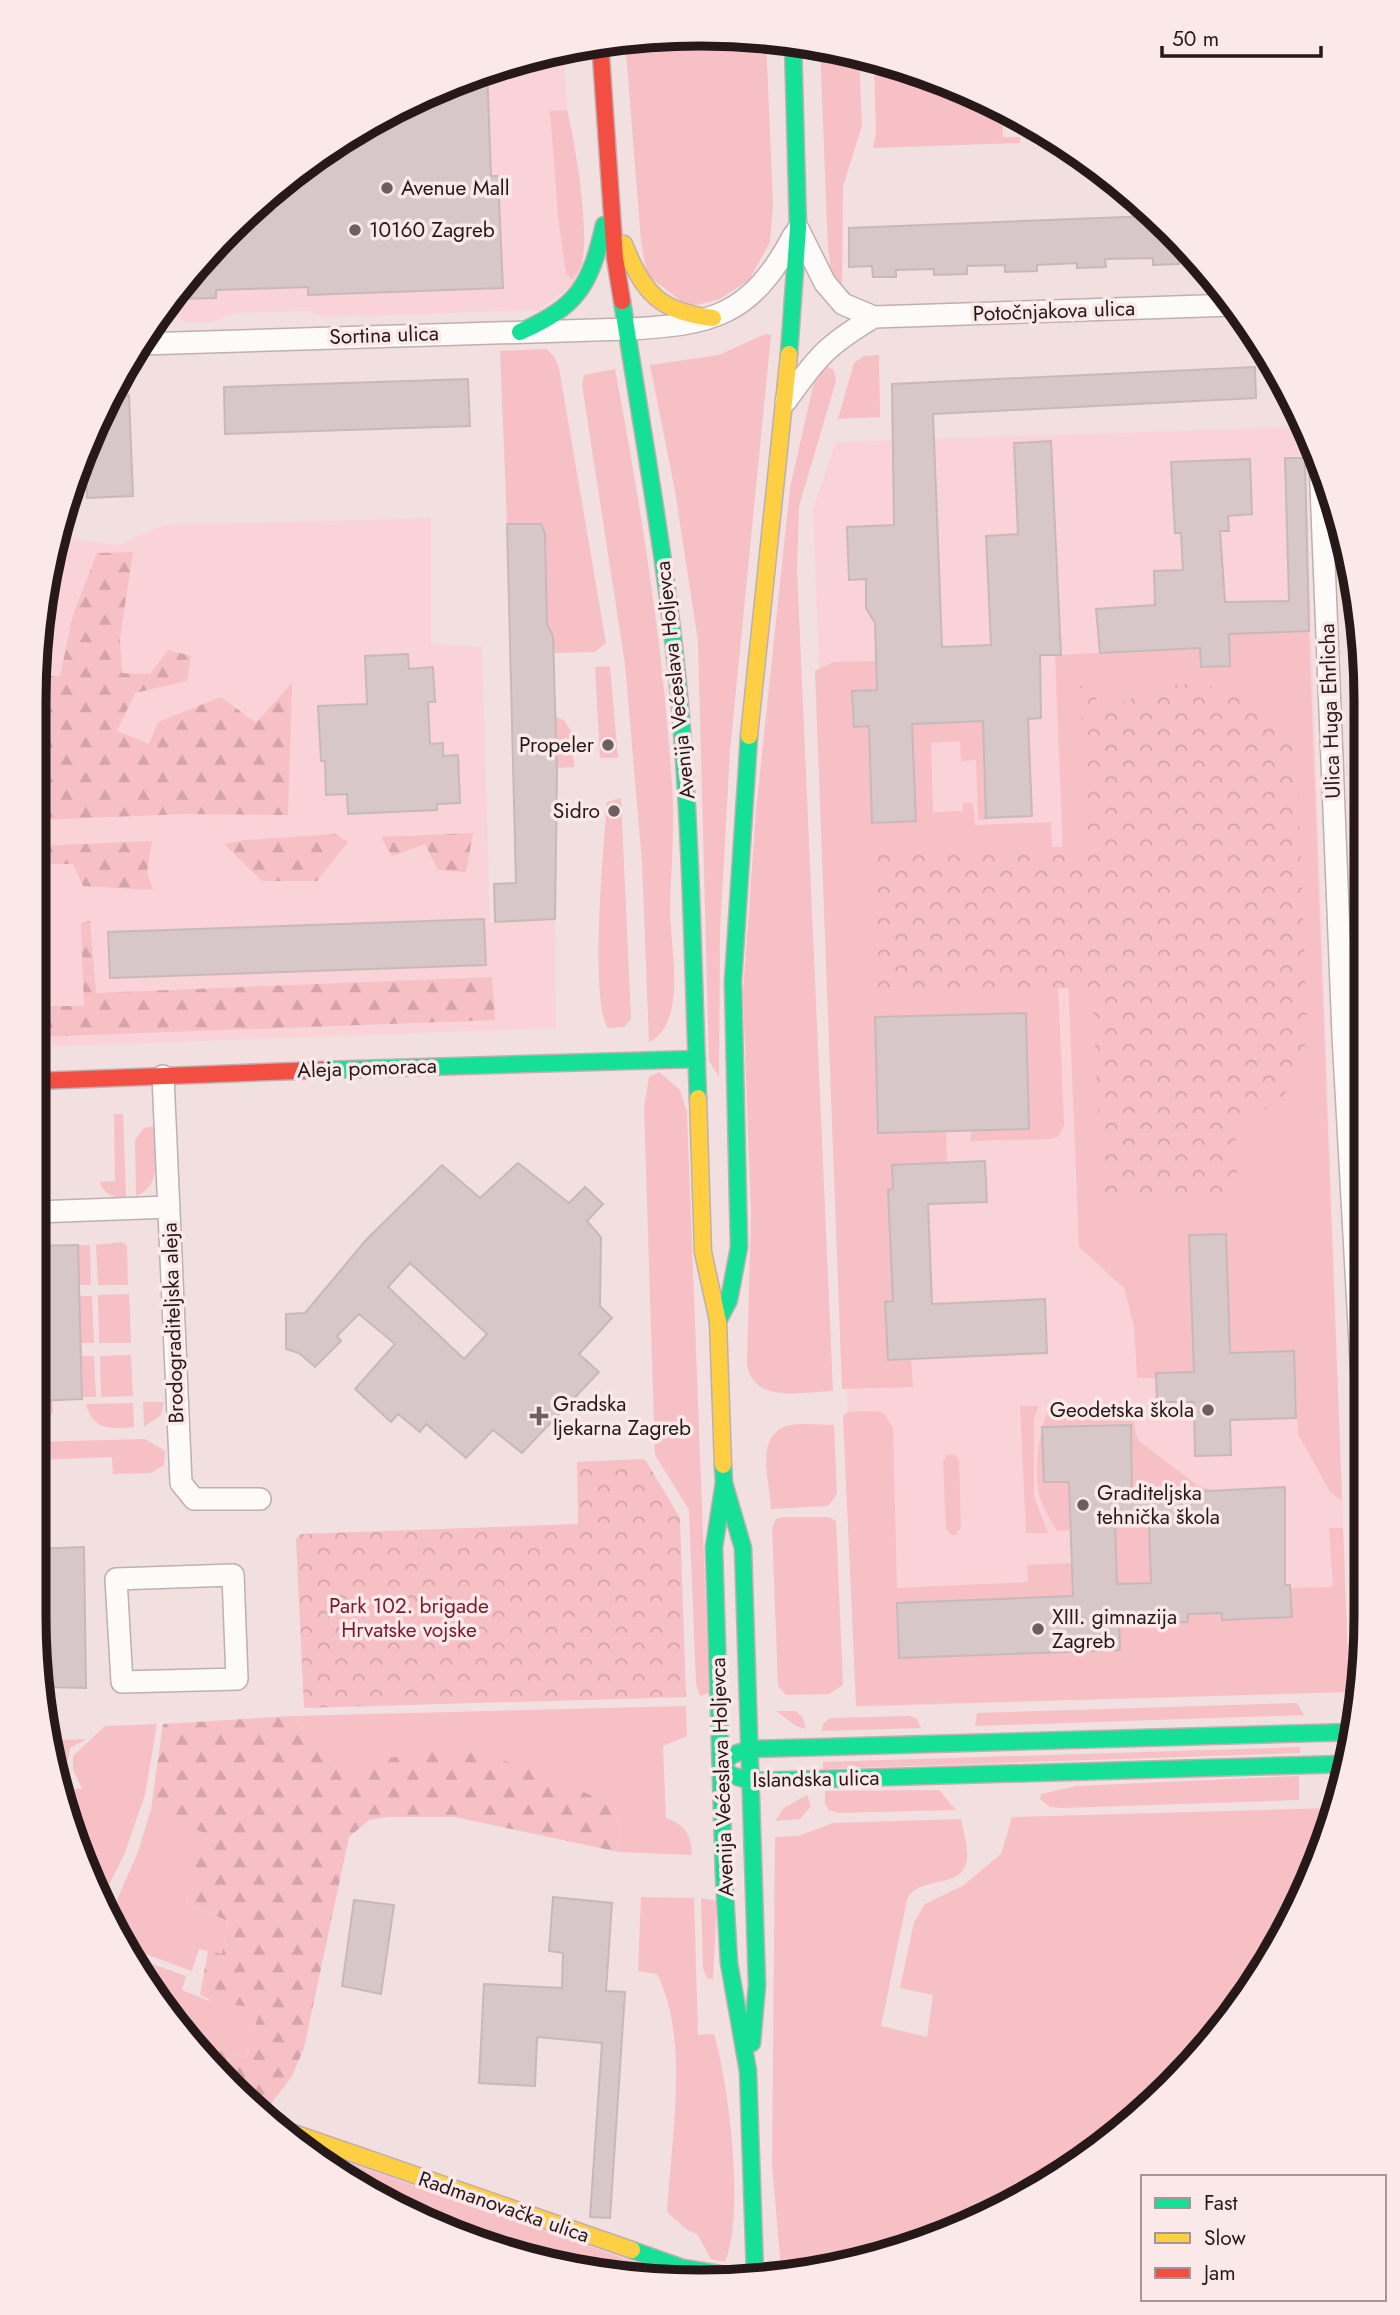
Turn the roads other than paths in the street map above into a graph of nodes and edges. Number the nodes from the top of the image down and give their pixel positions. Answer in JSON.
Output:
{"nodes":[{"id":1,"x":793,"y":52,"type":"edge"},
{"id":2,"x":601,"y":53,"type":"edge"},
{"id":3,"x":609,"y":201,"type":"junction"},
{"id":4,"x":798,"y":228,"type":"junction"},
{"id":5,"x":1221,"y":305,"type":"edge"},
{"id":6,"x":874,"y":317,"type":"junction"},
{"id":7,"x":713,"y":318,"type":"junction"},
{"id":8,"x":626,"y":329,"type":"junction"},
{"id":9,"x":520,"y":332,"type":"junction"},
{"id":10,"x":152,"y":342,"type":"edge"},
{"id":11,"x":786,"y":401,"type":"junction"},
{"id":12,"x":1329,"y":521,"type":"edge"},
{"id":13,"x":1354,"y":1035,"type":"edge"},
{"id":14,"x":697,"y":1059,"type":"junction"},
{"id":15,"x":163,"y":1076,"type":"junction"},
{"id":16,"x":46,"y":1081,"type":"edge"},
{"id":17,"x":738,"y":1155,"type":"junction"},
{"id":18,"x":169,"y":1207,"type":"junction"},
{"id":19,"x":46,"y":1212,"type":"edge"},
{"id":20,"x":718,"y":1321,"type":"junction"},
{"id":21,"x":724,"y":1483,"type":"junction"},
{"id":22,"x":260,"y":1499,"type":"dead end"},
{"id":23,"x":116,"y":1579,"type":"joint"},
{"id":24,"x":1344,"y":1732,"type":"edge"},
{"id":25,"x":750,"y":1749,"type":"junction"},
{"id":26,"x":1337,"y":1764,"type":"edge"},
{"id":27,"x":721,"y":1765,"type":"junction"},
{"id":28,"x":751,"y":1781,"type":"junction"},
{"id":29,"x":748,"y":2071,"type":"junction"},
{"id":30,"x":307,"y":2138,"type":"edge"},
{"id":31,"x":755,"y":2267,"type":"edge"},
{"id":32,"x":693,"y":2270,"type":"edge"}],
"edges":[{"from":1,"to":4,"type":"street","name":"Avenija Većeslava Holjevca"},
{"from":2,"to":3,"type":"street","name":"Avenija Većeslava Holjevca"},
{"from":3,"to":7,"type":"street"},
{"from":3,"to":8,"type":"street","name":"Avenija Većeslava Holjevca"},
{"from":3,"to":9,"type":"street"},
{"from":4,"to":6,"type":"street","name":"Potočnjakova ulica"},
{"from":4,"to":7,"type":"street","name":"Sortina ulica"},
{"from":4,"to":11,"type":"street","name":"Avenija Većeslava Holjevca"},
{"from":5,"to":6,"type":"street","name":"Potočnjakova ulica"},
{"from":6,"to":11,"type":"street","name":"Potočnjakova ulica"},
{"from":7,"to":8,"type":"street","name":"Sortina ulica"},
{"from":8,"to":9,"type":"street","name":"Sortina ulica"},
{"from":8,"to":14,"type":"street","name":"Avenija Većeslava Holjevca"},
{"from":9,"to":10,"type":"street","name":"Sortina ulica"},
{"from":11,"to":17,"type":"street","name":"Avenija Većeslava Holjevca"},
{"from":12,"to":13,"type":"street","name":"Ulica Huga Ehrlicha"},
{"from":14,"to":15,"type":"street","name":"Aleja pomoraca"},
{"from":14,"to":17,"type":"street"},
{"from":14,"to":20,"type":"street","name":"Avenija Većeslava Holjevca"},
{"from":15,"to":16,"type":"street","name":"Aleja pomoraca"},
{"from":15,"to":18,"type":"street","name":"Brodograditeljska aleja"},
{"from":17,"to":20,"type":"street","name":"Avenija Većeslava Holjevca"},
{"from":18,"to":19,"type":"street"},
{"from":18,"to":22,"type":"street","name":"Brodograditeljska aleja"},
{"from":20,"to":21,"type":"street","name":"Avenija Većeslava Holjevca"},
{"from":21,"to":25,"type":"street","name":"Avenija Većeslava Holjevca"},
{"from":21,"to":27,"type":"street","name":"Avenija Većeslava Holjevca"},
{"from":23,"to":23,"type":"street"},
{"from":24,"to":25,"type":"street","name":"Islandska ulica"},
{"from":25,"to":27,"type":"street","name":"Islandska ulica"},
{"from":25,"to":28,"type":"street","name":"Avenija Većeslava Holjevca"},
{"from":26,"to":28,"type":"street","name":"Islandska ulica"},
{"from":27,"to":28,"type":"street","name":"Islandska ulica"},
{"from":27,"to":29,"type":"street","name":"Avenija Većeslava Holjevca"},
{"from":28,"to":29,"type":"street","name":"Avenija Većeslava Holjevca"},
{"from":29,"to":31,"type":"street","name":"Avenija Većeslava Holjevca"},
{"from":30,"to":32,"type":"street","name":"Radmanovačka ulica"}]}
